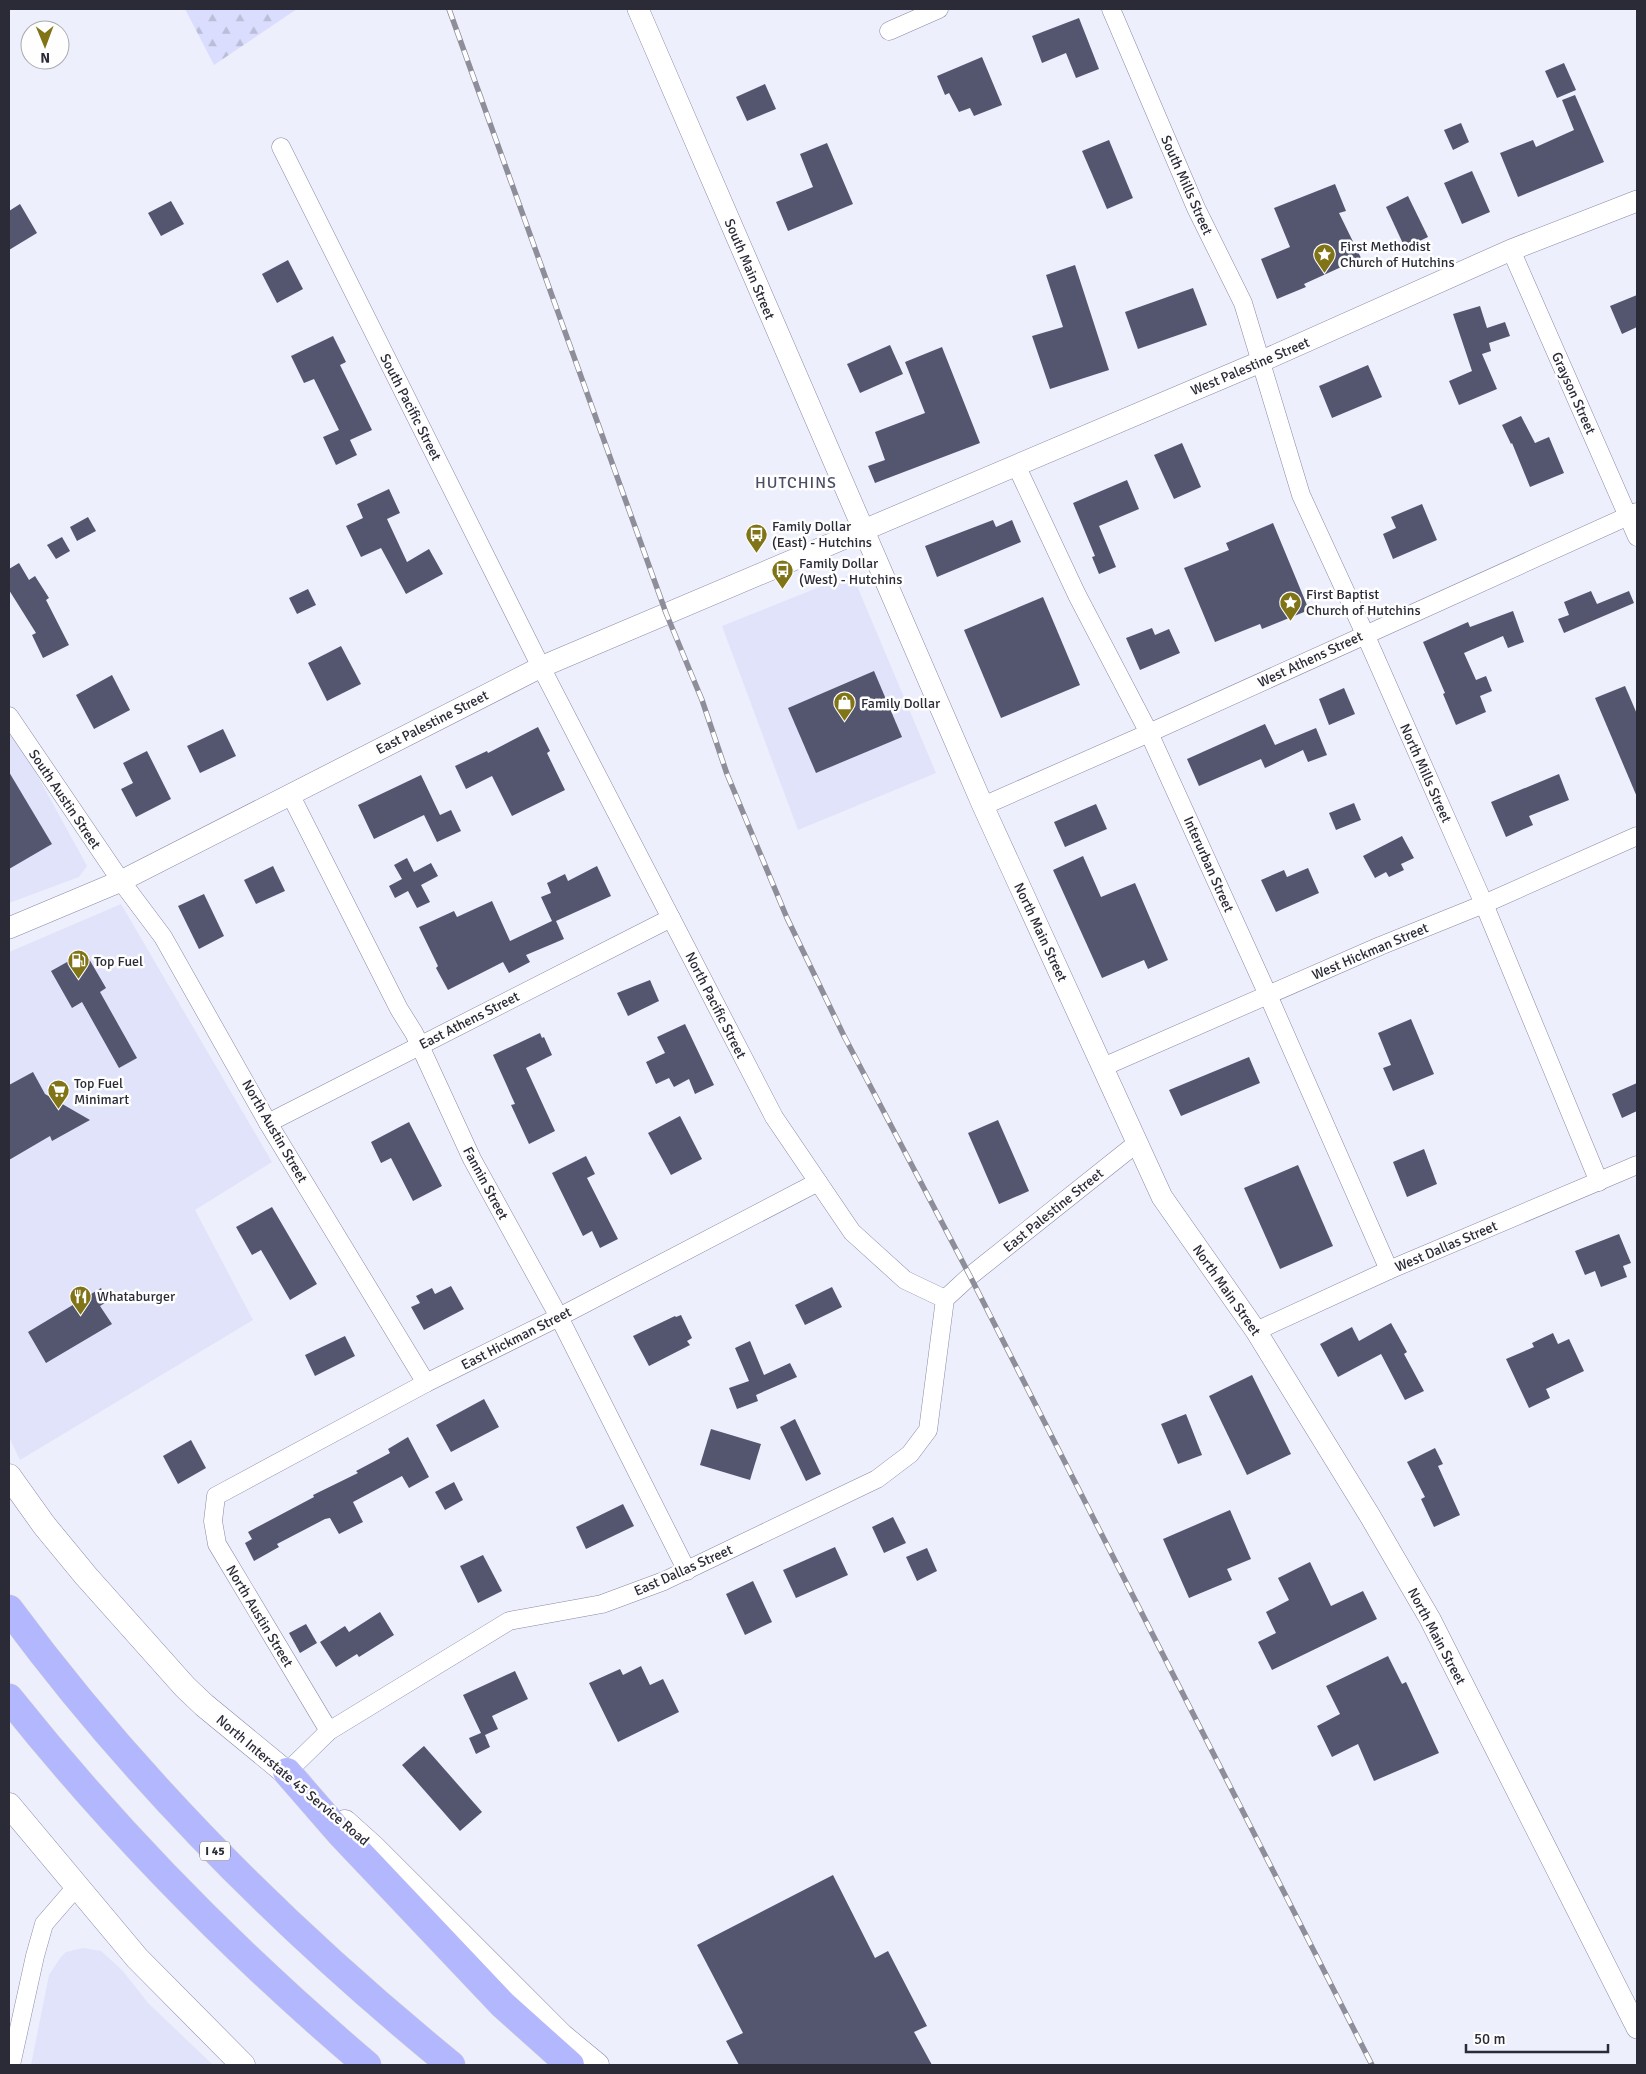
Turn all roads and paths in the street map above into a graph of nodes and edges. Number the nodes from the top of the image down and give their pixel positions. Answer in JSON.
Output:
{"nodes":[{"id":1,"x":638,"y":9,"type":"edge"},
{"id":2,"x":939,"y":9,"type":"edge"},
{"id":3,"x":1111,"y":9,"type":"edge"},
{"id":4,"x":889,"y":31,"type":"dead end"},
{"id":5,"x":281,"y":147,"type":"dead end"},
{"id":6,"x":1637,"y":201,"type":"edge"},
{"id":7,"x":1510,"y":250,"type":"junction"},
{"id":8,"x":1260,"y":362,"type":"junction"},
{"id":9,"x":1016,"y":465,"type":"junction"},
{"id":10,"x":1633,"y":514,"type":"edge"},
{"id":11,"x":863,"y":530,"type":"junction"},
{"id":12,"x":1637,"y":537,"type":"edge"},
{"id":13,"x":1365,"y":634,"type":"junction"},
{"id":14,"x":541,"y":667,"type":"junction"},
{"id":15,"x":9,"y":716,"type":"edge"},
{"id":16,"x":1149,"y":733,"type":"junction"},
{"id":17,"x":290,"y":794,"type":"junction"},
{"id":18,"x":983,"y":806,"type":"junction"},
{"id":19,"x":1637,"y":836,"type":"edge"},
{"id":20,"x":121,"y":881,"type":"junction"},
{"id":21,"x":1484,"y":904,"type":"junction"},
{"id":22,"x":671,"y":918,"type":"junction"},
{"id":23,"x":9,"y":928,"type":"edge"},
{"id":24,"x":1268,"y":995,"type":"junction"},
{"id":25,"x":419,"y":1045,"type":"junction"},
{"id":26,"x":1103,"y":1067,"type":"junction"},
{"id":27,"x":268,"y":1122,"type":"junction"},
{"id":28,"x":1137,"y":1143,"type":"junction"},
{"id":29,"x":1637,"y":1165,"type":"edge"},
{"id":30,"x":818,"y":1182,"type":"junction"},
{"id":31,"x":1599,"y":1182,"type":"junction"},
{"id":32,"x":1389,"y":1270,"type":"junction"},
{"id":33,"x":945,"y":1299,"type":"junction"},
{"id":34,"x":559,"y":1317,"type":"junction"},
{"id":35,"x":1256,"y":1331,"type":"junction"},
{"id":36,"x":426,"y":1383,"type":"junction"},
{"id":37,"x":9,"y":1476,"type":"edge"},
{"id":38,"x":216,"y":1496,"type":"joint"},
{"id":39,"x":687,"y":1571,"type":"junction"},
{"id":40,"x":9,"y":1609,"type":"edge"},
{"id":41,"x":9,"y":1698,"type":"edge"},
{"id":42,"x":329,"y":1731,"type":"junction"},
{"id":43,"x":287,"y":1772,"type":"junction"},
{"id":44,"x":9,"y":1805,"type":"edge"},
{"id":45,"x":76,"y":1887,"type":"junction"},
{"id":46,"x":1637,"y":2028,"type":"edge"},
{"id":47,"x":11,"y":2065,"type":"edge"},
{"id":48,"x":243,"y":2065,"type":"edge"},
{"id":49,"x":367,"y":2065,"type":"edge"},
{"id":50,"x":451,"y":2065,"type":"edge"},
{"id":51,"x":570,"y":2065,"type":"edge"},
{"id":52,"x":597,"y":2065,"type":"edge"}],
"edges":[{"from":1,"to":11,"type":"street","name":"South Main Street"},
{"from":2,"to":4,"type":"street"},
{"from":3,"to":8,"type":"street","name":"South Mills Street"},
{"from":5,"to":14,"type":"street","name":"South Pacific Street"},
{"from":6,"to":7,"type":"street","name":"West Palestine Street"},
{"from":7,"to":8,"type":"street","name":"West Palestine Street"},
{"from":7,"to":10,"type":"street","name":"Grayson Street"},
{"from":8,"to":9,"type":"street","name":"West Palestine Street"},
{"from":8,"to":13,"type":"street","name":"North Mills Street"},
{"from":9,"to":11,"type":"street","name":"West Palestine Street"},
{"from":9,"to":16,"type":"street","name":"Interurban Street"},
{"from":10,"to":12,"type":"street","name":"Grayson Street"},
{"from":10,"to":13,"type":"street","name":"West Athens Street"},
{"from":11,"to":14,"type":"street","name":"East Palestine Street"},
{"from":11,"to":18,"type":"street","name":"North Main Street"},
{"from":13,"to":16,"type":"street","name":"West Athens Street"},
{"from":13,"to":21,"type":"street","name":"North Mills Street"},
{"from":14,"to":17,"type":"street","name":"East Palestine Street"},
{"from":14,"to":22,"type":"street","name":"North Pacific Street"},
{"from":15,"to":20,"type":"street","name":"South Austin Street"},
{"from":16,"to":18,"type":"street","name":"West Athens Street"},
{"from":16,"to":24,"type":"street","name":"Interurban Street"},
{"from":17,"to":20,"type":"street","name":"East Palestine Street"},
{"from":17,"to":25,"type":"street","name":"Fannin Street"},
{"from":18,"to":26,"type":"street","name":"North Main Street"},
{"from":19,"to":21,"type":"street","name":"West Hickman Street"},
{"from":20,"to":23,"type":"street","name":"East Palestine Street"},
{"from":20,"to":27,"type":"street","name":"North Austin Street"},
{"from":21,"to":24,"type":"street","name":"West Hickman Street"},
{"from":21,"to":31,"type":"street","name":"North Mills Street"},
{"from":22,"to":25,"type":"street","name":"East Athens Street"},
{"from":22,"to":30,"type":"street","name":"North Pacific Street"},
{"from":24,"to":26,"type":"street","name":"West Hickman Street"},
{"from":24,"to":32,"type":"street","name":"Interurban Street"},
{"from":25,"to":27,"type":"street","name":"East Athens Street"},
{"from":25,"to":34,"type":"street","name":"Fannin Street"},
{"from":26,"to":28,"type":"street","name":"North Main Street"},
{"from":27,"to":36,"type":"street","name":"North Austin Street"},
{"from":28,"to":33,"type":"street","name":"East Palestine Street"},
{"from":28,"to":35,"type":"street","name":"North Main Street"},
{"from":29,"to":31,"type":"street","name":"West Dallas Street"},
{"from":30,"to":33,"type":"street","name":"North Pacific Street"},
{"from":30,"to":34,"type":"street","name":"East Hickman Street"},
{"from":31,"to":32,"type":"street","name":"West Dallas Street"},
{"from":32,"to":35,"type":"street","name":"West Dallas Street"},
{"from":33,"to":39,"type":"street","name":"East Dallas Street"},
{"from":34,"to":36,"type":"street","name":"East Hickman Street"},
{"from":34,"to":39,"type":"street","name":"Fannin Street"},
{"from":35,"to":46,"type":"street","name":"North Main Street"},
{"from":36,"to":38,"type":"street","name":"East Hickman Street"},
{"from":37,"to":43,"type":"main road","name":"North Interstate 45 Service Road"},
{"from":38,"to":42,"type":"street","name":"North Austin Street"},
{"from":39,"to":42,"type":"street","name":"East Dallas Street"},
{"from":40,"to":50,"type":"highway","number":"I 45"},
{"from":41,"to":49,"type":"highway"},
{"from":42,"to":43,"type":"street","name":"East Dallas Street"},
{"from":43,"to":51,"type":"highway"},
{"from":43,"to":52,"type":"main road","name":"North Interstate 45 Service Road"},
{"from":44,"to":45,"type":"main road"},
{"from":45,"to":47,"type":"street"},
{"from":45,"to":48,"type":"main road"}]}
